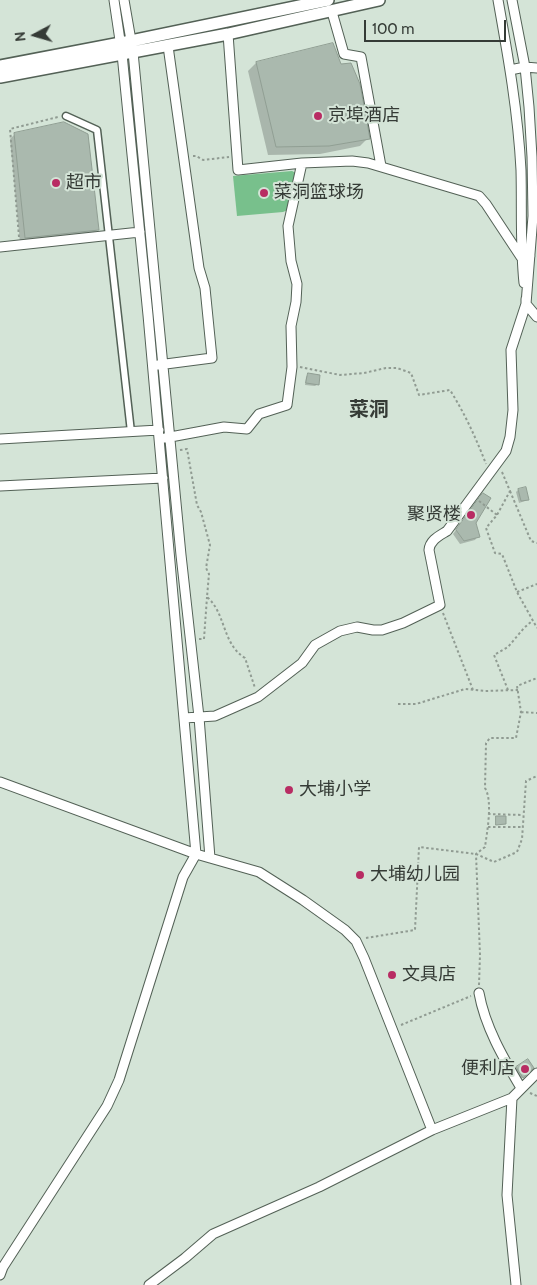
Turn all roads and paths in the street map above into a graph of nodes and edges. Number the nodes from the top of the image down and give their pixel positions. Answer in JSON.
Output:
{"nodes":[{"id":1,"x":114,"y":0,"type":"edge"},
{"id":2,"x":124,"y":0,"type":"edge"},
{"id":3,"x":328,"y":0,"type":"edge"},
{"id":4,"x":379,"y":0,"type":"edge"},
{"id":5,"x":498,"y":0,"type":"edge"},
{"id":6,"x":512,"y":0,"type":"edge"},
{"id":7,"x":332,"y":12,"type":"junction"},
{"id":8,"x":228,"y":34,"type":"junction"},
{"id":9,"x":168,"y":46,"type":"junction"},
{"id":10,"x":127,"y":48,"type":"junction"},
{"id":11,"x":0,"y":66,"type":"edge"},
{"id":12,"x":525,"y":67,"type":"junction"},
{"id":13,"x":537,"y":68,"type":"edge"},
{"id":14,"x":510,"y":70,"type":"junction"},
{"id":15,"x":0,"y":77,"type":"edge"},
{"id":16,"x":66,"y":116,"type":"joint"},
{"id":17,"x":184,"y":156,"type":"junction"},
{"id":18,"x":236,"y":157,"type":"junction"},
{"id":19,"x":302,"y":163,"type":"junction"},
{"id":20,"x":382,"y":166,"type":"junction"},
{"id":21,"x":140,"y":232,"type":"junction"},
{"id":22,"x":110,"y":235,"type":"junction"},
{"id":23,"x":20,"y":245,"type":"junction"},
{"id":24,"x":0,"y":247,"type":"edge"},
{"id":25,"x":526,"y":257,"type":"junction"},
{"id":26,"x":526,"y":304,"type":"junction"},
{"id":27,"x":537,"y":317,"type":"edge"},
{"id":28,"x":163,"y":364,"type":"junction"},
{"id":29,"x":153,"y":366,"type":"junction"},
{"id":30,"x":292,"y":367,"type":"junction"},
{"id":31,"x":132,"y":432,"type":"junction"},
{"id":32,"x":159,"y":434,"type":"junction"},
{"id":33,"x":170,"y":437,"type":"junction"},
{"id":34,"x":0,"y":439,"type":"edge"},
{"id":35,"x":171,"y":450,"type":"junction"},
{"id":36,"x":498,"y":462,"type":"junction"},
{"id":37,"x":489,"y":473,"type":"junction"},
{"id":38,"x":163,"y":478,"type":"junction"},
{"id":39,"x":0,"y":486,"type":"edge"},
{"id":40,"x":510,"y":491,"type":"junction"},
{"id":41,"x":473,"y":495,"type":"junction"},
{"id":42,"x":497,"y":515,"type":"junction"},
{"id":43,"x":537,"y":544,"type":"edge"},
{"id":44,"x":537,"y":584,"type":"edge"},
{"id":45,"x":517,"y":592,"type":"junction"},
{"id":46,"x":207,"y":597,"type":"junction"},
{"id":47,"x":440,"y":605,"type":"junction"},
{"id":48,"x":532,"y":620,"type":"junction"},
{"id":49,"x":537,"y":628,"type":"edge"},
{"id":50,"x":190,"y":640,"type":"junction"},
{"id":51,"x":537,"y":678,"type":"edge"},
{"id":52,"x":473,"y":690,"type":"junction"},
{"id":53,"x":508,"y":690,"type":"junction"},
{"id":54,"x":518,"y":690,"type":"junction"},
{"id":55,"x":258,"y":697,"type":"junction"},
{"id":56,"x":398,"y":704,"type":"dead end"},
{"id":57,"x":521,"y":712,"type":"junction"},
{"id":58,"x":537,"y":713,"type":"edge"},
{"id":59,"x":199,"y":717,"type":"junction"},
{"id":60,"x":184,"y":718,"type":"junction"},
{"id":61,"x":537,"y":776,"type":"edge"},
{"id":62,"x":0,"y":782,"type":"edge"},
{"id":63,"x":488,"y":814,"type":"junction"},
{"id":64,"x":522,"y":815,"type":"junction"},
{"id":65,"x":522,"y":827,"type":"junction"},
{"id":66,"x":488,"y":828,"type":"junction"},
{"id":67,"x":196,"y":854,"type":"junction"},
{"id":68,"x":476,"y":854,"type":"junction"},
{"id":69,"x":210,"y":858,"type":"junction"},
{"id":70,"x":356,"y":941,"type":"junction"},
{"id":71,"x":479,"y":993,"type":"junction"},
{"id":72,"x":392,"y":1029,"type":"junction"},
{"id":73,"x":537,"y":1074,"type":"edge"},
{"id":74,"x":521,"y":1088,"type":"junction"},
{"id":75,"x":512,"y":1098,"type":"junction"},
{"id":76,"x":432,"y":1130,"type":"junction"},
{"id":77,"x":0,"y":1275,"type":"edge"},
{"id":78,"x":149,"y":1285,"type":"edge"},
{"id":79,"x":516,"y":1285,"type":"edge"}],
"edges":[{"from":1,"to":10,"type":"street"},
{"from":2,"to":10,"type":"street"},
{"from":3,"to":10,"type":"street"},
{"from":4,"to":7,"type":"street"},
{"from":5,"to":14,"type":"street"},
{"from":6,"to":12,"type":"street"},
{"from":7,"to":8,"type":"street"},
{"from":7,"to":20,"type":"street"},
{"from":8,"to":9,"type":"street"},
{"from":8,"to":18,"type":"street"},
{"from":9,"to":10,"type":"street"},
{"from":9,"to":17,"type":"street"},
{"from":10,"to":11,"type":"street"},
{"from":10,"to":15,"type":"street"},
{"from":10,"to":21,"type":"street"},
{"from":10,"to":28,"type":"street"},
{"from":12,"to":13,"type":"street"},
{"from":12,"to":14,"type":"street"},
{"from":12,"to":25,"type":"street"},
{"from":14,"to":25,"type":"street"},
{"from":16,"to":22,"type":"street"},
{"from":16,"to":23,"type":"path"},
{"from":17,"to":18,"type":"path"},
{"from":17,"to":28,"type":"street"},
{"from":18,"to":19,"type":"street"},
{"from":19,"to":20,"type":"street"},
{"from":19,"to":30,"type":"street"},
{"from":20,"to":25,"type":"street"},
{"from":21,"to":22,"type":"street"},
{"from":21,"to":29,"type":"street"},
{"from":22,"to":23,"type":"street"},
{"from":22,"to":31,"type":"street"},
{"from":23,"to":24,"type":"street"},
{"from":25,"to":26,"type":"street"},
{"from":26,"to":27,"type":"street"},
{"from":26,"to":36,"type":"street"},
{"from":28,"to":29,"type":"street"},
{"from":28,"to":33,"type":"street"},
{"from":29,"to":32,"type":"street"},
{"from":30,"to":33,"type":"street"},
{"from":30,"to":37,"type":"path"},
{"from":31,"to":32,"type":"street"},
{"from":31,"to":34,"type":"street"},
{"from":32,"to":33,"type":"street"},
{"from":32,"to":38,"type":"street"},
{"from":33,"to":35,"type":"street"},
{"from":35,"to":46,"type":"path"},
{"from":35,"to":50,"type":"street"},
{"from":36,"to":37,"type":"street"},
{"from":36,"to":40,"type":"path"},
{"from":37,"to":41,"type":"street"},
{"from":38,"to":39,"type":"street"},
{"from":38,"to":60,"type":"street"},
{"from":40,"to":42,"type":"path"},
{"from":40,"to":43,"type":"path"},
{"from":41,"to":42,"type":"path"},
{"from":41,"to":47,"type":"street"},
{"from":42,"to":45,"type":"path"},
{"from":44,"to":45,"type":"path"},
{"from":45,"to":48,"type":"path"},
{"from":46,"to":50,"type":"path"},
{"from":46,"to":55,"type":"path"},
{"from":47,"to":52,"type":"path"},
{"from":47,"to":55,"type":"street"},
{"from":48,"to":49,"type":"path"},
{"from":48,"to":53,"type":"path"},
{"from":50,"to":59,"type":"street"},
{"from":51,"to":54,"type":"path"},
{"from":52,"to":53,"type":"path"},
{"from":52,"to":56,"type":"path"},
{"from":53,"to":54,"type":"path"},
{"from":54,"to":57,"type":"path"},
{"from":55,"to":59,"type":"street"},
{"from":57,"to":58,"type":"path"},
{"from":57,"to":63,"type":"path"},
{"from":59,"to":60,"type":"street"},
{"from":59,"to":69,"type":"street"},
{"from":60,"to":67,"type":"street"},
{"from":61,"to":64,"type":"path"},
{"from":62,"to":67,"type":"street"},
{"from":63,"to":64,"type":"path"},
{"from":63,"to":66,"type":"path"},
{"from":64,"to":65,"type":"path"},
{"from":65,"to":66,"type":"path"},
{"from":65,"to":68,"type":"path"},
{"from":66,"to":68,"type":"path"},
{"from":67,"to":69,"type":"street"},
{"from":67,"to":77,"type":"street"},
{"from":68,"to":70,"type":"path"},
{"from":68,"to":71,"type":"path"},
{"from":69,"to":70,"type":"street"},
{"from":70,"to":72,"type":"street"},
{"from":71,"to":72,"type":"path"},
{"from":71,"to":74,"type":"street"},
{"from":72,"to":76,"type":"street"},
{"from":73,"to":74,"type":"street"},
{"from":74,"to":75,"type":"street"},
{"from":75,"to":76,"type":"street"},
{"from":75,"to":79,"type":"street"},
{"from":76,"to":78,"type":"street"}]}
